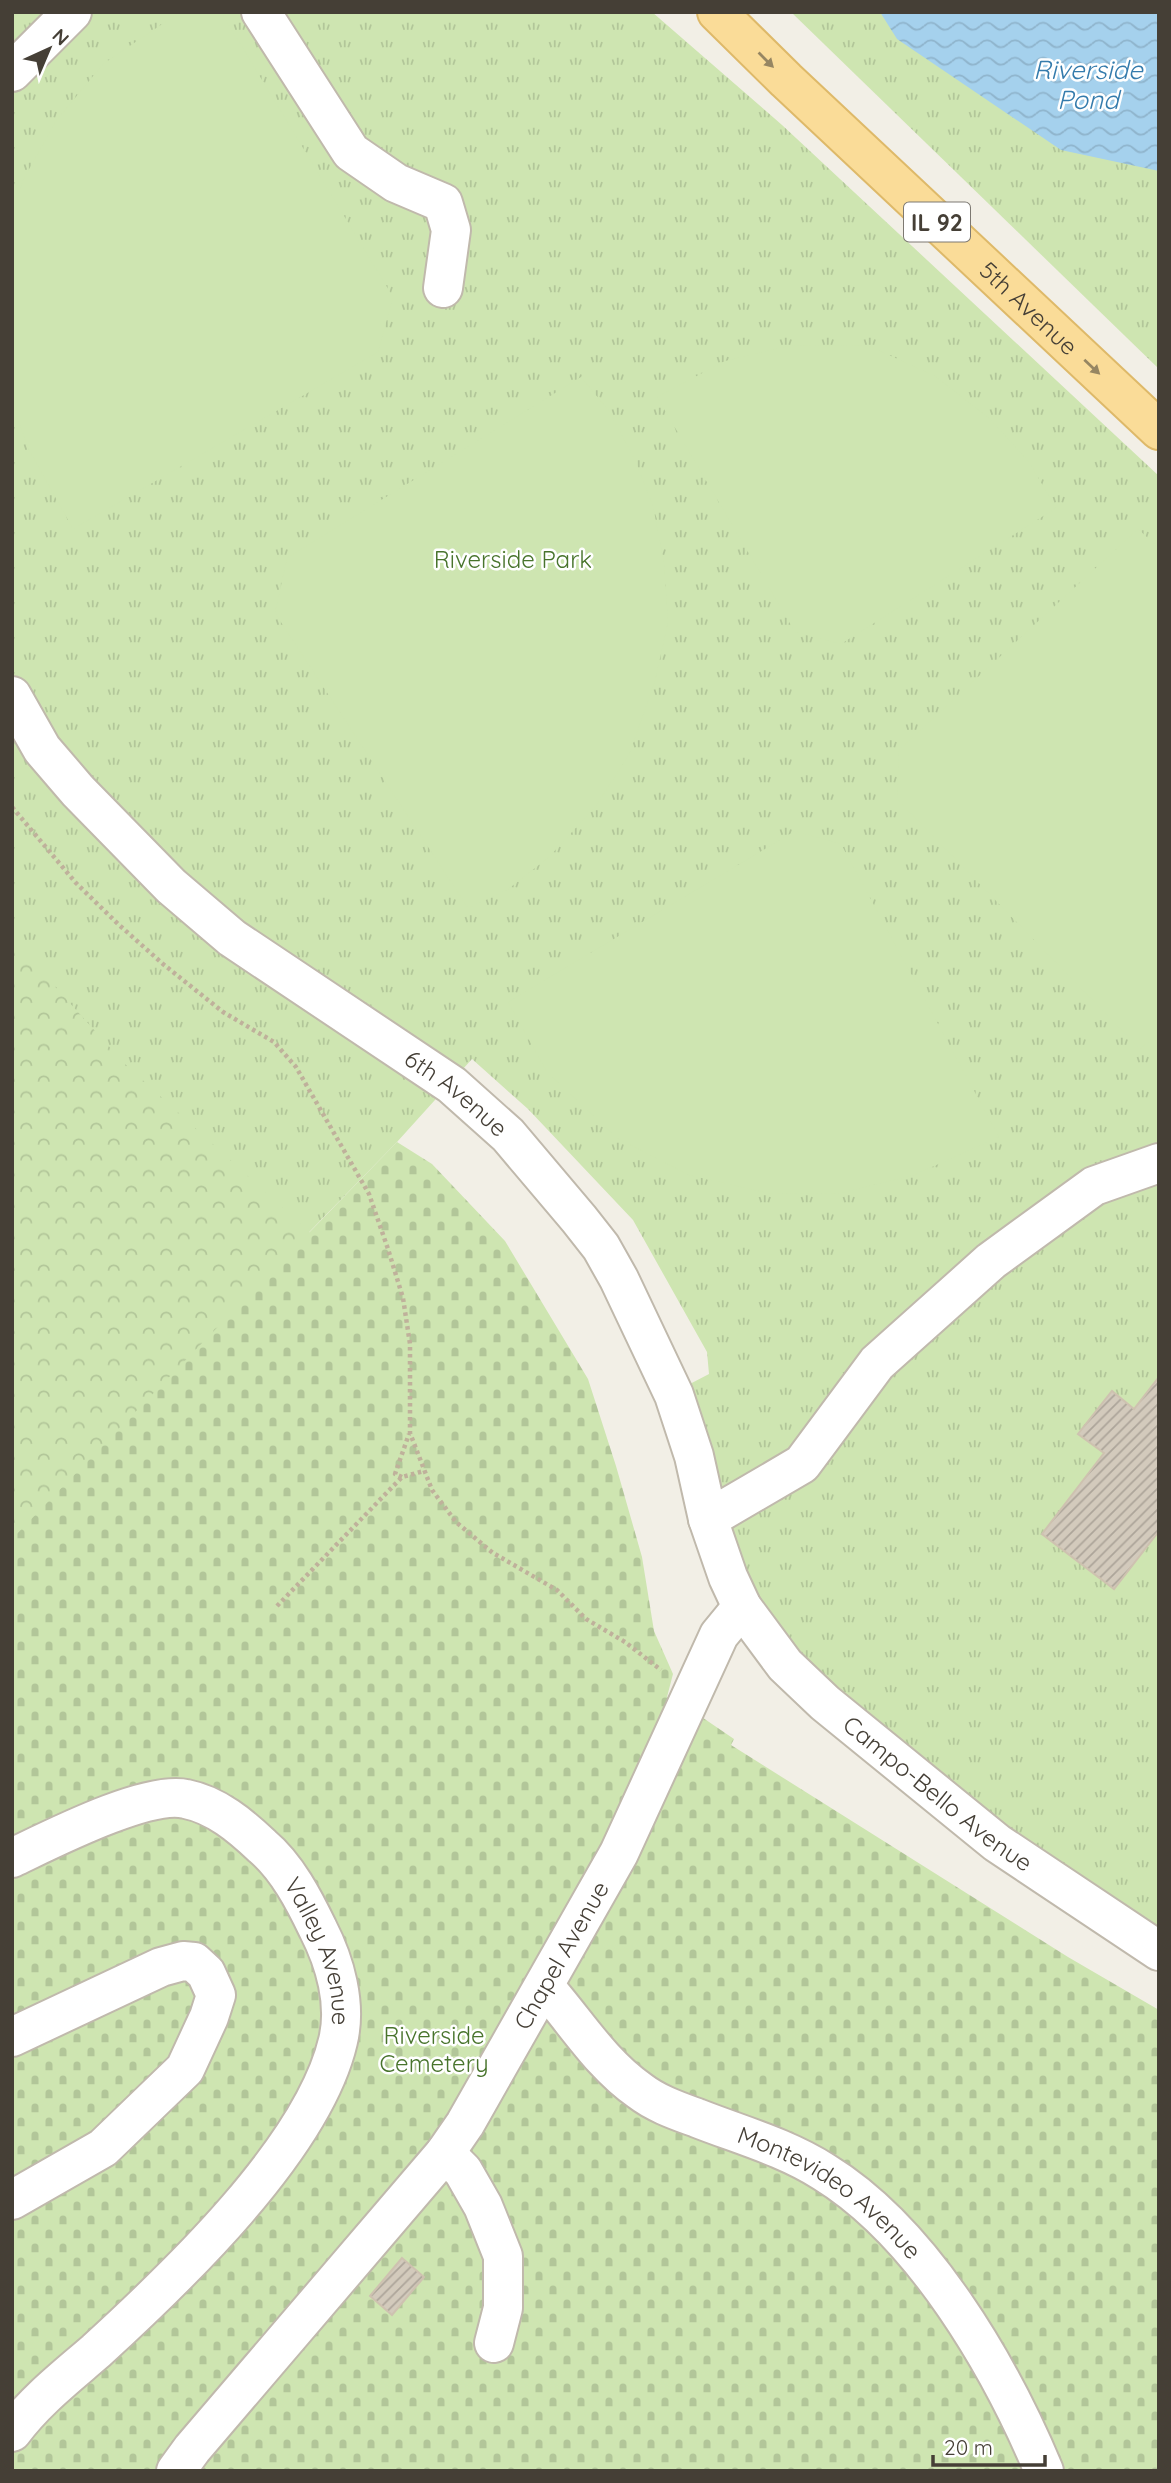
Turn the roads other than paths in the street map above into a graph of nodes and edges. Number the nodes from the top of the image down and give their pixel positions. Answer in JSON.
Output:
{"nodes":[{"id":1,"x":72,"y":12,"type":"edge"},
{"id":2,"x":261,"y":12,"type":"edge"},
{"id":3,"x":717,"y":12,"type":"edge"},
{"id":4,"x":12,"y":72,"type":"edge"},
{"id":5,"x":443,"y":288,"type":"dead end"},
{"id":6,"x":1159,"y":430,"type":"edge"},
{"id":7,"x":12,"y":696,"type":"edge"},
{"id":8,"x":1159,"y":1163,"type":"edge"},
{"id":9,"x":708,"y":1519,"type":"junction"},
{"id":10,"x":742,"y":1607,"type":"junction"},
{"id":11,"x":12,"y":1858,"type":"edge"},
{"id":12,"x":1159,"y":1951,"type":"edge"},
{"id":13,"x":544,"y":1986,"type":"junction"},
{"id":14,"x":12,"y":2037,"type":"edge"},
{"id":15,"x":445,"y":2153,"type":"junction"},
{"id":16,"x":12,"y":2200,"type":"edge"},
{"id":17,"x":494,"y":2343,"type":"dead end"},
{"id":18,"x":12,"y":2432,"type":"edge"},
{"id":19,"x":176,"y":2471,"type":"edge"},
{"id":20,"x":1044,"y":2471,"type":"edge"}],
"edges":[{"from":1,"to":4,"type":"lane"},
{"from":2,"to":5,"type":"lane"},
{"from":3,"to":6,"type":"main road","name":"5th Avenue","number":"IL 92","one_way":true},
{"from":7,"to":9,"type":"lane","name":"6th Avenue"},
{"from":8,"to":9,"type":"lane"},
{"from":9,"to":10,"type":"lane","name":"6th Avenue"},
{"from":10,"to":12,"type":"lane","name":"Campo-Bello Avenue"},
{"from":10,"to":13,"type":"lane","name":"Chapel Avenue"},
{"from":11,"to":18,"type":"lane","name":"Valley Avenue"},
{"from":13,"to":15,"type":"lane","name":"Chapel Avenue"},
{"from":13,"to":20,"type":"lane","name":"Montevideo Avenue"},
{"from":14,"to":16,"type":"lane"},
{"from":15,"to":17,"type":"lane"},
{"from":15,"to":19,"type":"lane","name":"Chapel Avenue"}]}
